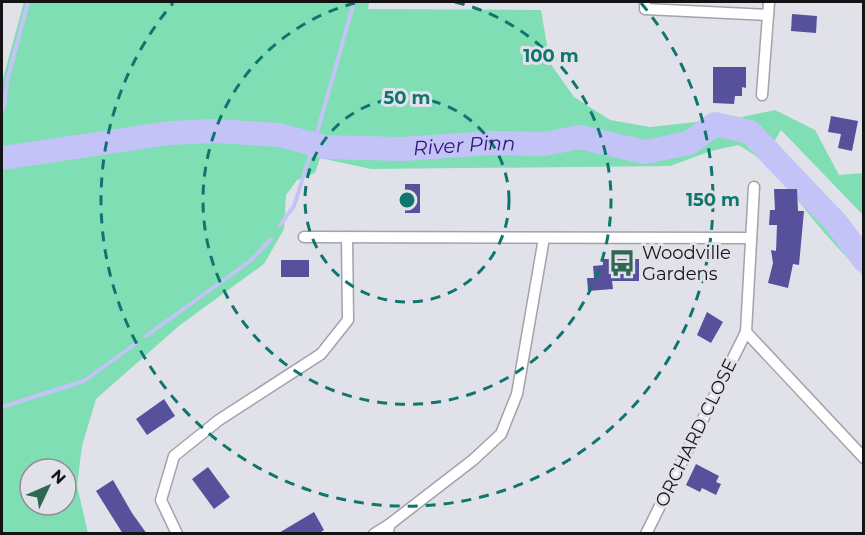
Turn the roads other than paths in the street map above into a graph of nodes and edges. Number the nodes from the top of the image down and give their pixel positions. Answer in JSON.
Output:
{"nodes":[{"id":1,"x":645,"y":2,"type":"edge"},
{"id":2,"x":769,"y":2,"type":"edge"},
{"id":3,"x":768,"y":15,"type":"junction"},
{"id":4,"x":762,"y":95,"type":"dead end"},
{"id":5,"x":754,"y":187,"type":"dead end"},
{"id":6,"x":304,"y":237,"type":"dead end"},
{"id":7,"x":347,"y":237,"type":"junction"},
{"id":8,"x":544,"y":238,"type":"junction"},
{"id":9,"x":751,"y":238,"type":"junction"},
{"id":10,"x":746,"y":332,"type":"junction"},
{"id":11,"x":864,"y":458,"type":"edge"},
{"id":12,"x":388,"y":529,"type":"edge"},
{"id":13,"x":177,"y":534,"type":"edge"},
{"id":14,"x":374,"y":534,"type":"edge"},
{"id":15,"x":646,"y":534,"type":"edge"}],
"edges":[{"from":1,"to":3,"type":"street"},
{"from":2,"to":3,"type":"street"},
{"from":3,"to":4,"type":"street"},
{"from":5,"to":9,"type":"street"},
{"from":6,"to":7,"type":"street"},
{"from":7,"to":8,"type":"street"},
{"from":7,"to":13,"type":"street"},
{"from":8,"to":9,"type":"street"},
{"from":8,"to":12,"type":"street"},
{"from":9,"to":10,"type":"street"},
{"from":10,"to":11,"type":"street"},
{"from":10,"to":15,"type":"street","name":"ORCHARD CLOSE"},
{"from":12,"to":14,"type":"street"}]}
